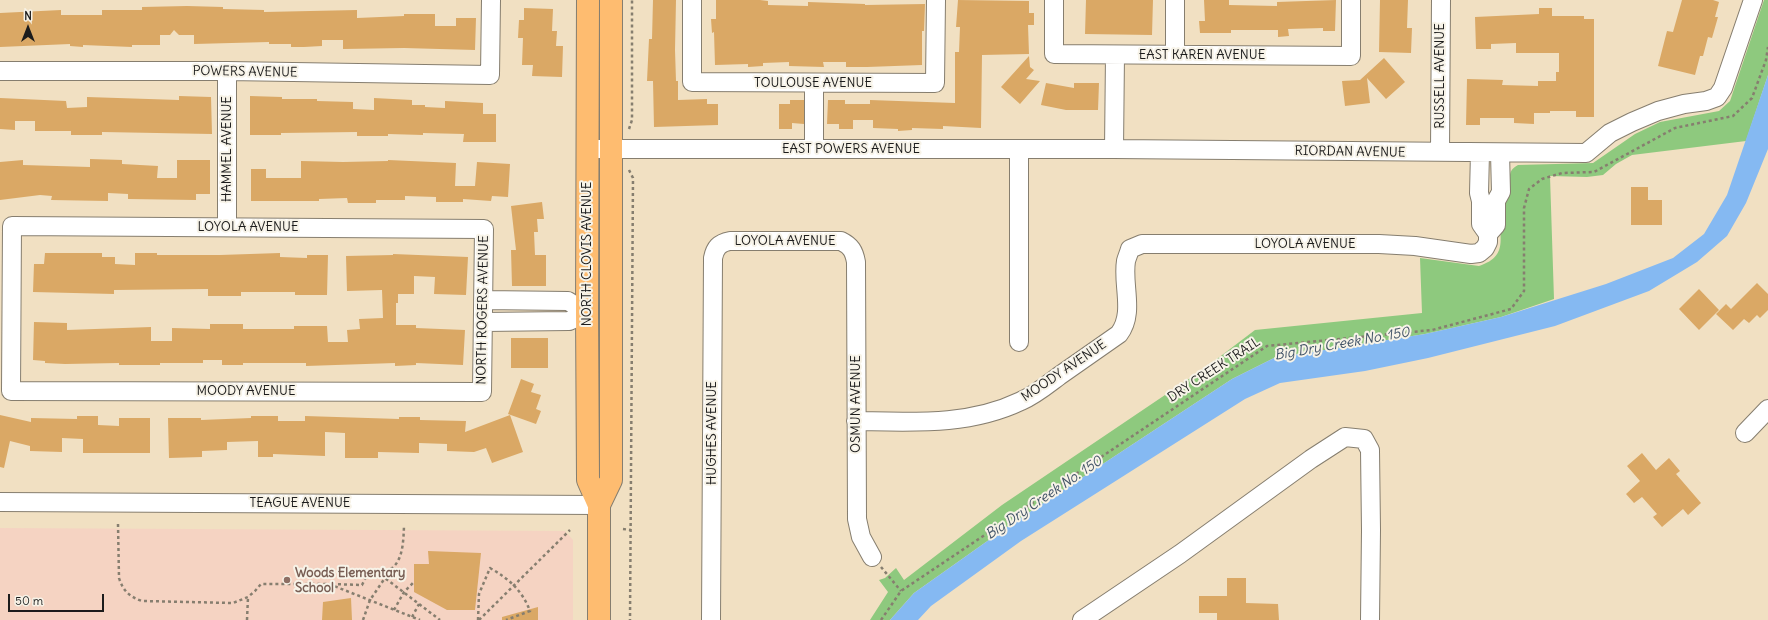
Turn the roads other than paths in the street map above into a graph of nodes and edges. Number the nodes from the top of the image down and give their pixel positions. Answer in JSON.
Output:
{"nodes":[{"id":1,"x":491,"y":0,"type":"edge"},
{"id":2,"x":588,"y":0,"type":"edge"},
{"id":3,"x":611,"y":0,"type":"edge"},
{"id":4,"x":692,"y":0,"type":"edge"},
{"id":5,"x":936,"y":0,"type":"edge"},
{"id":6,"x":1054,"y":0,"type":"edge"},
{"id":7,"x":1175,"y":0,"type":"edge"},
{"id":8,"x":1351,"y":0,"type":"edge"},
{"id":9,"x":1441,"y":0,"type":"edge"},
{"id":10,"x":1753,"y":0,"type":"edge"},
{"id":11,"x":1114,"y":55,"type":"junction"},
{"id":12,"x":1175,"y":55,"type":"junction"},
{"id":13,"x":0,"y":71,"type":"edge"},
{"id":14,"x":227,"y":71,"type":"junction"},
{"id":15,"x":814,"y":83,"type":"junction"},
{"id":16,"x":588,"y":149,"type":"junction"},
{"id":17,"x":611,"y":149,"type":"junction"},
{"id":18,"x":814,"y":149,"type":"junction"},
{"id":19,"x":1019,"y":149,"type":"junction"},
{"id":20,"x":1114,"y":149,"type":"junction"},
{"id":21,"x":1440,"y":152,"type":"junction"},
{"id":22,"x":1480,"y":153,"type":"junction"},
{"id":23,"x":1500,"y":153,"type":"junction"},
{"id":24,"x":1488,"y":201,"type":"junction"},
{"id":25,"x":227,"y":227,"type":"junction"},
{"id":26,"x":484,"y":229,"type":"joint"},
{"id":27,"x":717,"y":246,"type":"joint"},
{"id":28,"x":852,"y":248,"type":"joint"},
{"id":29,"x":6,"y":295,"type":"edge"},
{"id":30,"x":483,"y":300,"type":"junction"},
{"id":31,"x":587,"y":313,"type":"junction"},
{"id":32,"x":611,"y":313,"type":"junction"},
{"id":33,"x":6,"y":314,"type":"edge"},
{"id":34,"x":483,"y":322,"type":"junction"},
{"id":35,"x":1125,"y":326,"type":"joint"},
{"id":36,"x":1019,"y":342,"type":"dead end"},
{"id":37,"x":482,"y":392,"type":"joint"},
{"id":38,"x":1768,"y":409,"type":"edge"},
{"id":39,"x":856,"y":421,"type":"junction"},
{"id":40,"x":1745,"y":433,"type":"dead end"},
{"id":41,"x":0,"y":502,"type":"edge"},
{"id":42,"x":599,"y":505,"type":"junction"},
{"id":43,"x":872,"y":557,"type":"road end"},
{"id":44,"x":599,"y":620,"type":"edge"},
{"id":45,"x":711,"y":620,"type":"edge"},
{"id":46,"x":1082,"y":620,"type":"edge"},
{"id":47,"x":1370,"y":620,"type":"edge"}],
"edges":[{"from":1,"to":14,"type":"street","name":"POWERS AVENUE"},
{"from":2,"to":16,"type":"main road","name":"NORTH CLOVIS AVENUE"},
{"from":3,"to":17,"type":"main road","name":"NORTH CLOVIS AVENUE"},
{"from":4,"to":15,"type":"street","name":"TOULOUSE AVENUE"},
{"from":5,"to":15,"type":"street","name":"TOULOUSE AVENUE"},
{"from":6,"to":11,"type":"street","name":"EAST KAREN AVENUE"},
{"from":7,"to":12,"type":"street"},
{"from":8,"to":12,"type":"street","name":"EAST KAREN AVENUE"},
{"from":9,"to":21,"type":"street","name":"RUSSELL AVENUE"},
{"from":10,"to":23,"type":"street","name":"RIORDAN AVENUE"},
{"from":11,"to":12,"type":"street","name":"EAST KAREN AVENUE"},
{"from":11,"to":20,"type":"street"},
{"from":13,"to":14,"type":"street","name":"POWERS AVENUE"},
{"from":14,"to":25,"type":"street","name":"HAMMEL AVENUE"},
{"from":15,"to":18,"type":"street"},
{"from":16,"to":17,"type":"street","name":"EAST POWERS AVENUE"},
{"from":16,"to":31,"type":"main road","name":"NORTH CLOVIS AVENUE"},
{"from":17,"to":18,"type":"street","name":"EAST POWERS AVENUE"},
{"from":17,"to":32,"type":"main road","name":"NORTH CLOVIS AVENUE"},
{"from":18,"to":19,"type":"street","name":"EAST POWERS AVENUE"},
{"from":19,"to":20,"type":"street","name":"EAST POWERS AVENUE"},
{"from":19,"to":36,"type":"street"},
{"from":20,"to":21,"type":"street","name":"RIORDAN AVENUE"},
{"from":21,"to":22,"type":"street","name":"RIORDAN AVENUE"},
{"from":22,"to":23,"type":"street","name":"RIORDAN AVENUE"},
{"from":22,"to":24,"type":"street"},
{"from":23,"to":24,"type":"street"},
{"from":24,"to":35,"type":"street","name":"LOYOLA AVENUE"},
{"from":25,"to":26,"type":"street","name":"LOYOLA AVENUE"},
{"from":25,"to":29,"type":"street","name":"LOYOLA AVENUE"},
{"from":26,"to":30,"type":"street","name":"NORTH ROGERS AVENUE"},
{"from":27,"to":28,"type":"street","name":"LOYOLA AVENUE"},
{"from":27,"to":45,"type":"street","name":"HUGHES AVENUE"},
{"from":28,"to":39,"type":"street","name":"OSMUN AVENUE"},
{"from":29,"to":33,"type":"street"},
{"from":30,"to":31,"type":"street"},
{"from":30,"to":34,"type":"street","name":"NORTH ROGERS AVENUE"},
{"from":31,"to":32,"type":"street"},
{"from":31,"to":34,"type":"street"},
{"from":31,"to":42,"type":"main road","name":"NORTH CLOVIS AVENUE"},
{"from":32,"to":42,"type":"main road","name":"NORTH CLOVIS AVENUE"},
{"from":33,"to":37,"type":"street","name":"MOODY AVENUE"},
{"from":34,"to":37,"type":"street","name":"NORTH ROGERS AVENUE"},
{"from":35,"to":39,"type":"street","name":"MOODY AVENUE"},
{"from":38,"to":40,"type":"street"},
{"from":39,"to":43,"type":"street","name":"OSMUN AVENUE"},
{"from":41,"to":42,"type":"street","name":"TEAGUE AVENUE"},
{"from":42,"to":44,"type":"main road","name":"NORTH CLOVIS AVENUE"},
{"from":46,"to":47,"type":"street"}]}
